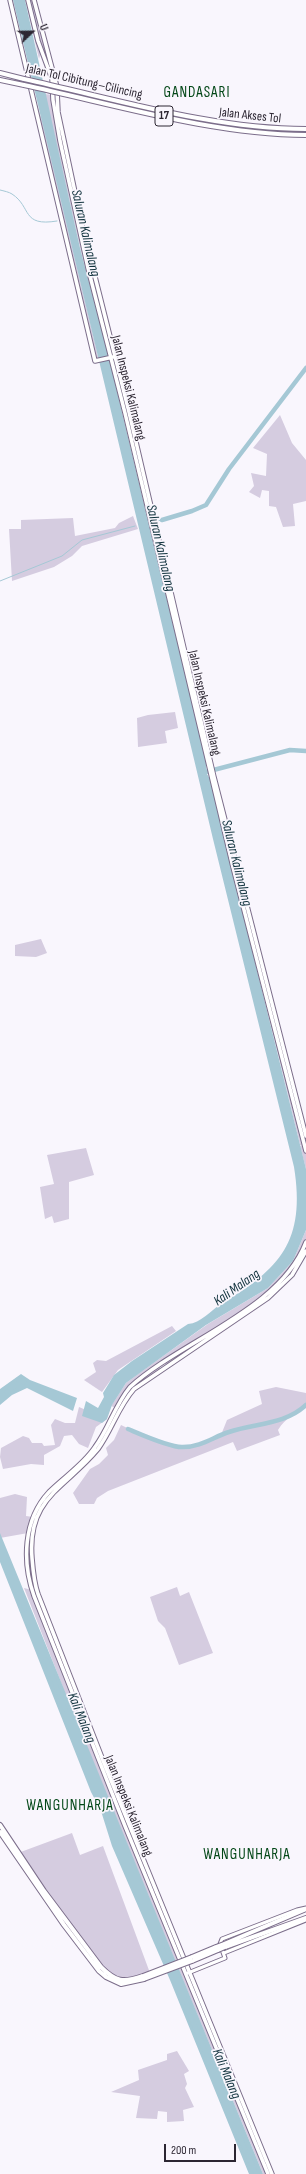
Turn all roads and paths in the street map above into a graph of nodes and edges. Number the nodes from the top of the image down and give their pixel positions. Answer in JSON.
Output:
{"nodes":[{"id":1,"x":10,"y":0,"type":"edge"},
{"id":2,"x":28,"y":0,"type":"edge"},
{"id":3,"x":34,"y":0,"type":"edge"},
{"id":4,"x":44,"y":48,"type":"junction"},
{"id":5,"x":0,"y":70,"type":"edge"},
{"id":6,"x":0,"y":73,"type":"edge"},
{"id":7,"x":1,"y":80,"type":"edge"},
{"id":8,"x":27,"y":82,"type":"junction"},
{"id":9,"x":53,"y":88,"type":"junction"},
{"id":10,"x":228,"y":126,"type":"junction"},
{"id":11,"x":306,"y":129,"type":"edge"},
{"id":12,"x":306,"y":134,"type":"edge"},
{"id":13,"x":112,"y":357,"type":"junction"},
{"id":14,"x":305,"y":1139,"type":"edge"},
{"id":15,"x":306,"y":1151,"type":"edge"},
{"id":16,"x":306,"y":1242,"type":"edge"},
{"id":17,"x":306,"y":1251,"type":"edge"},
{"id":18,"x":217,"y":1331,"type":"junction"},
{"id":19,"x":192,"y":1348,"type":"junction"},
{"id":20,"x":0,"y":1825,"type":"edge"},
{"id":21,"x":0,"y":1832,"type":"edge"},
{"id":22,"x":14,"y":1850,"type":"junction"},
{"id":23,"x":306,"y":1909,"type":"edge"},
{"id":24,"x":306,"y":1919,"type":"edge"},
{"id":25,"x":224,"y":1946,"type":"junction"},
{"id":26,"x":224,"y":1953,"type":"junction"},
{"id":27,"x":188,"y":1973,"type":"junction"},
{"id":28,"x":268,"y":2174,"type":"edge"},
{"id":29,"x":272,"y":2174,"type":"edge"}],
"edges":[{"from":1,"to":8,"type":"main road"},
{"from":2,"to":4,"type":"main road","name":"Jalan Inspeksi Kalimalang"},
{"from":3,"to":4,"type":"main road","name":"Jalan Inspeksi Kalimalang"},
{"from":4,"to":9,"type":"main road","name":"Jalan Inspeksi Kalimalang"},
{"from":5,"to":8,"type":"highway"},
{"from":6,"to":8,"type":"highway","name":"Jalan Tol Cibitung–Cilincing","number":"17"},
{"from":7,"to":8,"type":"highway","name":"Jalan Tol Cibitung–Cilincing","number":"17"},
{"from":8,"to":9,"type":"main road","name":"Jalan Akses Tol","bridge":true},
{"from":8,"to":11,"type":"highway","name":"Jalan Tol Cibitung–Cilincing","number":"17","bridge":true},
{"from":8,"to":12,"type":"highway","name":"Jalan Tol Cibitung–Cilincing","number":"17","bridge":true},
{"from":8,"to":13,"type":"main road"},
{"from":9,"to":10,"type":"main road","name":"Jalan Akses Tol"},
{"from":9,"to":13,"type":"main road","name":"Jalan Inspeksi Kalimalang"},
{"from":10,"to":11,"type":"main road","name":"Jalan Akses Tol"},
{"from":10,"to":12,"type":"main road","name":"Jalan Akses Tol"},
{"from":13,"to":14,"type":"main road","name":"Jalan Inspeksi Kalimalang"},
{"from":14,"to":15,"type":"main road","name":"Jalan Inspeksi Kalimalang"},
{"from":16,"to":18,"type":"main road","name":"Jalan Inspeksi Kalimalang"},
{"from":17,"to":18,"type":"main road","name":"Jalan Inspeksi Kalimalang"},
{"from":18,"to":19,"type":"main road","name":"Jalan Inspeksi Kalimalang"},
{"from":18,"to":19,"type":"main road","name":"Jalan Inspeksi Kalimalang"},
{"from":19,"to":27,"type":"main road","name":"Jalan Inspeksi Kalimalang"},
{"from":20,"to":22,"type":"highway"},
{"from":21,"to":22,"type":"highway"},
{"from":22,"to":25,"type":"highway","bridge":true},
{"from":23,"to":25,"type":"highway"},
{"from":23,"to":26,"type":"main road"},
{"from":24,"to":25,"type":"highway"},
{"from":24,"to":26,"type":"main road"},
{"from":26,"to":27,"type":"main road"},
{"from":27,"to":28,"type":"main road","name":"Jalan Inspeksi Kalimalang"},
{"from":27,"to":29,"type":"main road","name":"Jalan Inspeksi Kalimalang"}]}
